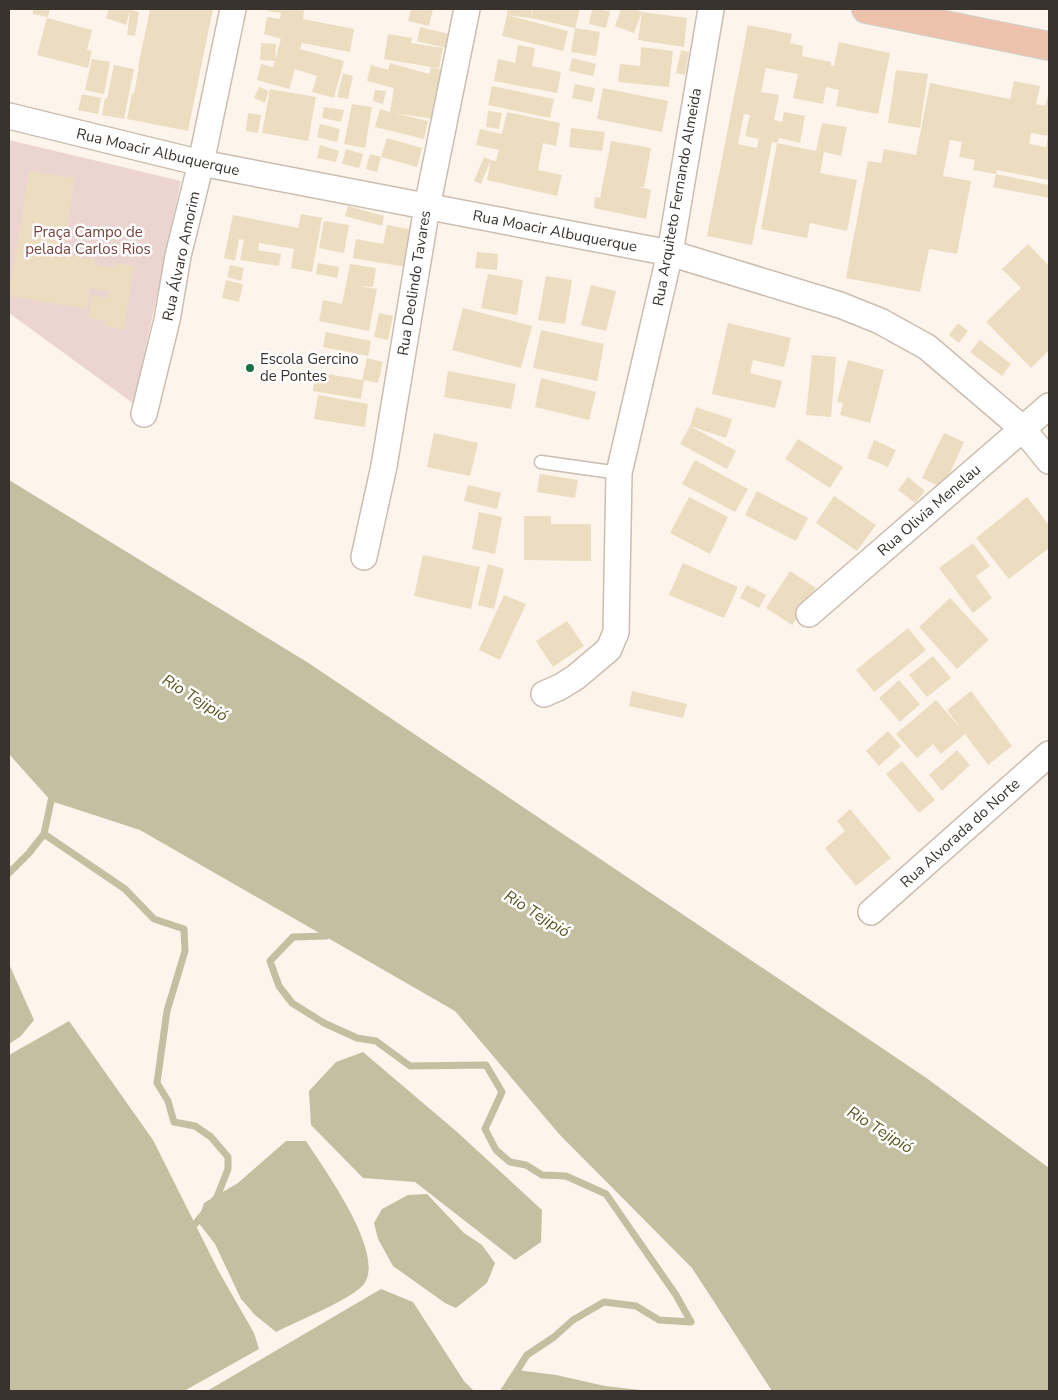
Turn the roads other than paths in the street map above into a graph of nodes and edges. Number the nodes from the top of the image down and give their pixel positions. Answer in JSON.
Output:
{"nodes":[{"id":1,"x":233,"y":9,"type":"edge"},
{"id":2,"x":467,"y":9,"type":"edge"},
{"id":3,"x":711,"y":9,"type":"edge"},
{"id":4,"x":866,"y":9,"type":"edge"},
{"id":5,"x":1049,"y":46,"type":"edge"},
{"id":6,"x":9,"y":116,"type":"edge"},
{"id":7,"x":201,"y":163,"type":"junction"},
{"id":8,"x":427,"y":207,"type":"junction"},
{"id":9,"x":670,"y":253,"type":"junction"},
{"id":10,"x":1049,"y":406,"type":"edge"},
{"id":11,"x":144,"y":414,"type":"dead end"},
{"id":12,"x":1022,"y":428,"type":"junction"},
{"id":13,"x":1049,"y":461,"type":"edge"},
{"id":14,"x":540,"y":462,"type":"dead end"},
{"id":15,"x":619,"y":472,"type":"junction"},
{"id":16,"x":364,"y":557,"type":"dead end"},
{"id":17,"x":809,"y":614,"type":"dead end"},
{"id":18,"x":544,"y":694,"type":"dead end"},
{"id":19,"x":1049,"y":754,"type":"edge"},
{"id":20,"x":871,"y":912,"type":"dead end"}],
"edges":[{"from":1,"to":7,"type":"street","name":"Rua Álvaro Amorim"},
{"from":2,"to":8,"type":"street","name":"Rua Deolindo Tavares"},
{"from":3,"to":9,"type":"street","name":"Rua Arquiteto Fernando Almeida"},
{"from":4,"to":5,"type":"main road"},
{"from":6,"to":7,"type":"street","name":"Rua Moacir Albuquerque"},
{"from":7,"to":8,"type":"street","name":"Rua Moacir Albuquerque"},
{"from":7,"to":11,"type":"street","name":"Rua Álvaro Amorim"},
{"from":8,"to":9,"type":"street","name":"Rua Moacir Albuquerque"},
{"from":8,"to":16,"type":"street","name":"Rua Deolindo Tavares"},
{"from":9,"to":12,"type":"street","name":"Rua Moacir Albuquerque"},
{"from":9,"to":15,"type":"street","name":"Rua Arquiteto Fernando Almeida"},
{"from":10,"to":12,"type":"street","name":"Rua Olivia Menelau"},
{"from":12,"to":13,"type":"street","name":"Rua Moacir Albuquerque"},
{"from":12,"to":17,"type":"street","name":"Rua Olivia Menelau"},
{"from":14,"to":15,"type":"lane"},
{"from":15,"to":18,"type":"street","name":"Rua Arquiteto Fernando Almeida"},
{"from":19,"to":20,"type":"street","name":"Rua Alvorada do Norte"}]}
